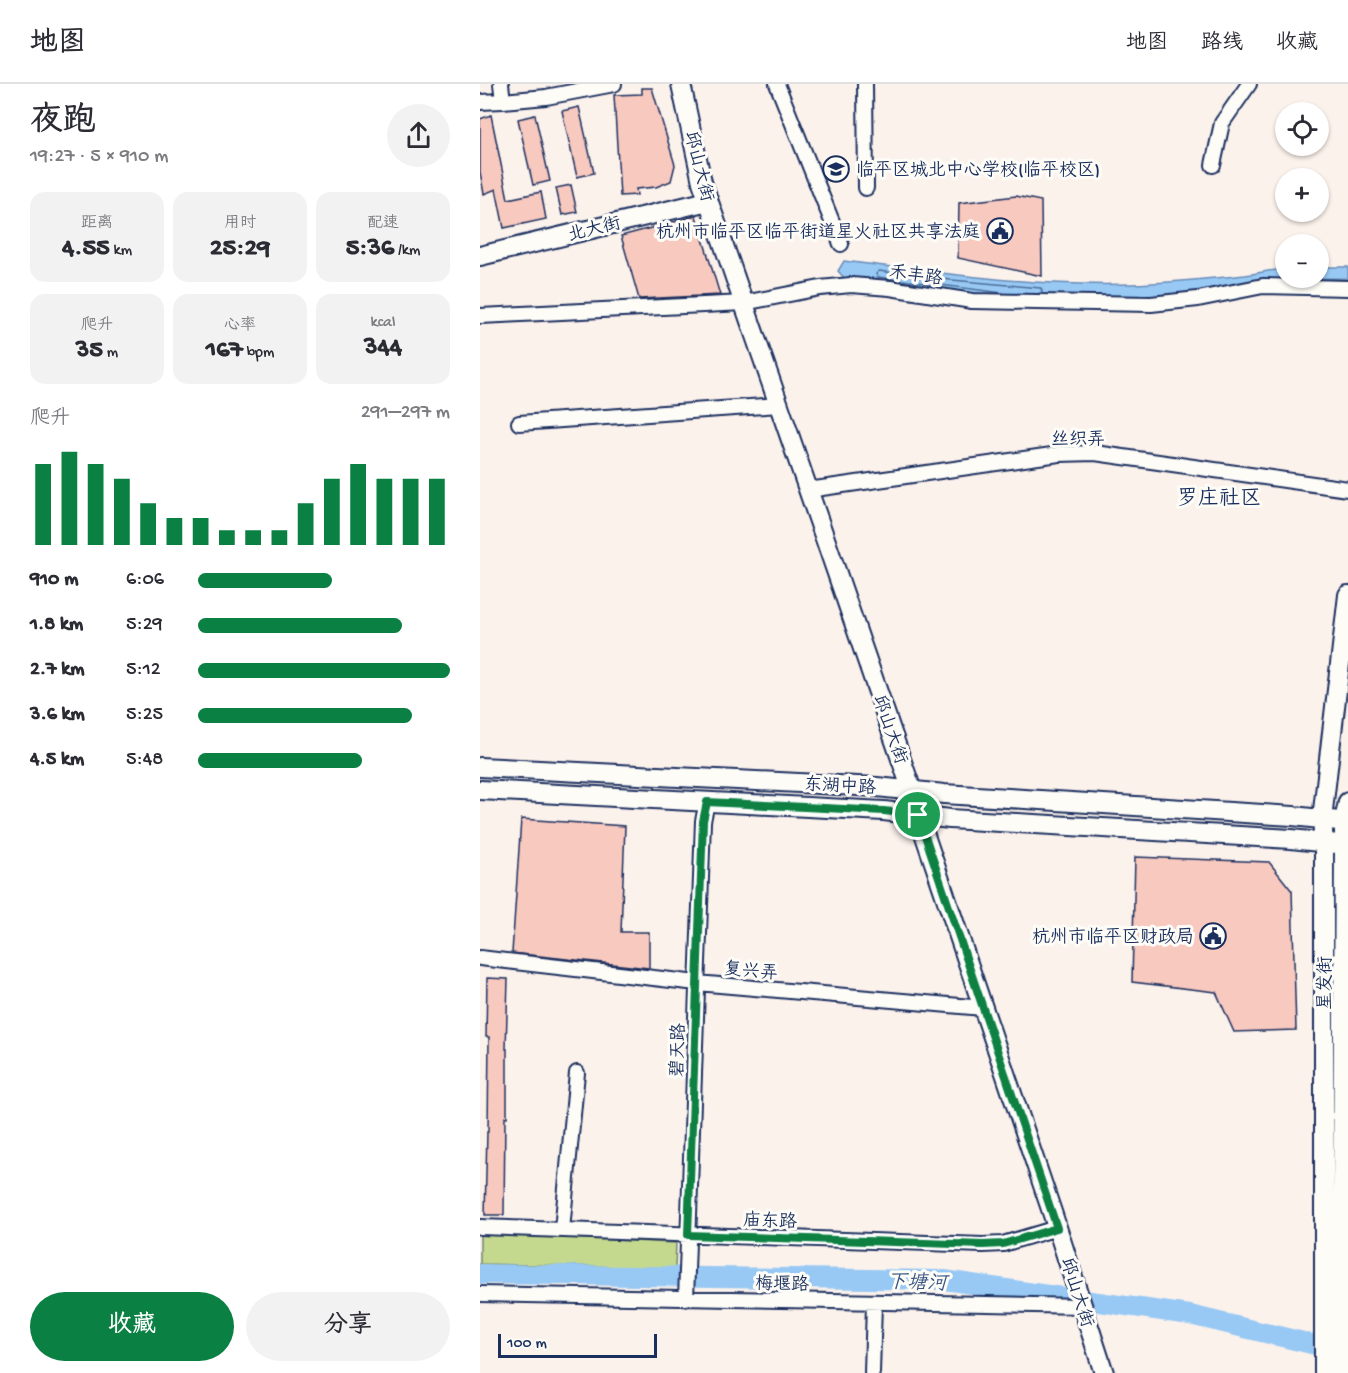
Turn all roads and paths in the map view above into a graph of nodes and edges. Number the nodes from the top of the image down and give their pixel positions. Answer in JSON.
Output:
{"nodes":[{"id":1,"x":501,"y":84,"type":"edge"},
{"id":2,"x":614,"y":84,"type":"edge"},
{"id":3,"x":681,"y":84,"type":"edge"},
{"id":4,"x":777,"y":84,"type":"edge"},
{"id":5,"x":865,"y":84,"type":"edge"},
{"id":6,"x":1249,"y":84,"type":"edge"},
{"id":7,"x":503,"y":101,"type":"junction"},
{"id":8,"x":480,"y":102,"type":"edge"},
{"id":9,"x":1213,"y":165,"type":"dead end"},
{"id":10,"x":866,"y":188,"type":"dead end"},
{"id":11,"x":708,"y":201,"type":"junction"},
{"id":12,"x":841,"y":244,"type":"dead end"},
{"id":13,"x":480,"y":256,"type":"edge"},
{"id":14,"x":1348,"y":288,"type":"edge"},
{"id":15,"x":744,"y":303,"type":"junction"},
{"id":16,"x":480,"y":316,"type":"edge"},
{"id":17,"x":779,"y":405,"type":"junction"},
{"id":18,"x":519,"y":423,"type":"dead end"},
{"id":19,"x":1348,"y":489,"type":"edge"},
{"id":20,"x":808,"y":490,"type":"junction"},
{"id":21,"x":1348,"y":595,"type":"edge"},
{"id":22,"x":480,"y":767,"type":"edge"},
{"id":23,"x":909,"y":782,"type":"junction"},
{"id":24,"x":480,"y":790,"type":"edge"},
{"id":25,"x":707,"y":802,"type":"junction"},
{"id":26,"x":1348,"y":802,"type":"edge"},
{"id":27,"x":918,"y":815,"type":"junction"},
{"id":28,"x":1322,"y":819,"type":"junction"},
{"id":29,"x":1346,"y":822,"type":"edge"},
{"id":30,"x":1324,"y":843,"type":"junction"},
{"id":31,"x":1346,"y":845,"type":"edge"},
{"id":32,"x":480,"y":958,"type":"edge"},
{"id":33,"x":697,"y":983,"type":"junction"},
{"id":34,"x":983,"y":1008,"type":"junction"},
{"id":35,"x":1346,"y":1039,"type":"edge"},
{"id":36,"x":577,"y":1073,"type":"dead end"},
{"id":37,"x":480,"y":1227,"type":"edge"},
{"id":38,"x":1057,"y":1228,"type":"junction"},
{"id":39,"x":562,"y":1230,"type":"junction"},
{"id":40,"x":688,"y":1239,"type":"junction"},
{"id":41,"x":480,"y":1294,"type":"edge"},
{"id":42,"x":686,"y":1299,"type":"junction"},
{"id":43,"x":874,"y":1303,"type":"junction"},
{"id":44,"x":1082,"y":1306,"type":"junction"},
{"id":45,"x":1345,"y":1332,"type":"edge"},
{"id":46,"x":872,"y":1373,"type":"edge"},
{"id":47,"x":1104,"y":1373,"type":"edge"},
{"id":48,"x":1324,"y":1373,"type":"edge"},
{"id":49,"x":1341,"y":1373,"type":"edge"}],
"edges":[{"from":1,"to":7,"type":"street"},
{"from":2,"to":7,"type":"street"},
{"from":3,"to":11,"type":"main road","name":"邱山大街"},
{"from":4,"to":12,"type":"street"},
{"from":5,"to":10,"type":"street"},
{"from":6,"to":9,"type":"street"},
{"from":7,"to":8,"type":"street"},
{"from":11,"to":13,"type":"main road","name":"北大街"},
{"from":11,"to":15,"type":"main road","name":"邱山大街"},
{"from":14,"to":15,"type":"street","name":"禾丰路"},
{"from":15,"to":16,"type":"street","name":"禾丰路"},
{"from":15,"to":17,"type":"main road","name":"邱山大街"},
{"from":17,"to":18,"type":"street"},
{"from":17,"to":20,"type":"main road","name":"邱山大街"},
{"from":19,"to":20,"type":"street","name":"丝织弄"},
{"from":20,"to":23,"type":"main road","name":"邱山大街"},
{"from":21,"to":28,"type":"main road","name":"星发街"},
{"from":22,"to":23,"type":"main road","name":"东湖中路"},
{"from":23,"to":27,"type":"main road","name":"邱山大街"},
{"from":23,"to":28,"type":"main road","name":"东湖中路"},
{"from":24,"to":25,"type":"main road","name":"东湖中路"},
{"from":25,"to":27,"type":"main road","name":"东湖中路"},
{"from":25,"to":33,"type":"street","name":"碧天路"},
{"from":26,"to":29,"type":"main road"},
{"from":27,"to":30,"type":"main road","name":"东湖中路"},
{"from":27,"to":34,"type":"main road","name":"邱山大街"},
{"from":28,"to":29,"type":"main road","name":"东湖中路"},
{"from":28,"to":30,"type":"main road","name":"星发街"},
{"from":29,"to":31,"type":"main road"},
{"from":30,"to":31,"type":"main road","name":"东湖中路"},
{"from":30,"to":48,"type":"main road","name":"星发街"},
{"from":31,"to":35,"type":"main road"},
{"from":32,"to":33,"type":"street","name":"复兴弄"},
{"from":33,"to":34,"type":"street","name":"复兴弄"},
{"from":33,"to":40,"type":"street","name":"碧天路"},
{"from":34,"to":38,"type":"main road","name":"邱山大街"},
{"from":35,"to":45,"type":"main road"},
{"from":36,"to":39,"type":"street"},
{"from":37,"to":39,"type":"street","name":"庙东路"},
{"from":38,"to":40,"type":"street","name":"庙东路"},
{"from":38,"to":44,"type":"main road","name":"邱山大街"},
{"from":39,"to":40,"type":"street","name":"庙东路"},
{"from":40,"to":42,"type":"street","name":"碧天路"},
{"from":41,"to":42,"type":"street","name":"梅堰路"},
{"from":42,"to":43,"type":"street","name":"梅堰路"},
{"from":43,"to":44,"type":"street","name":"梅堰路"},
{"from":43,"to":46,"type":"street"},
{"from":44,"to":47,"type":"main road","name":"邱山大街"},
{"from":45,"to":49,"type":"main road"}]}
